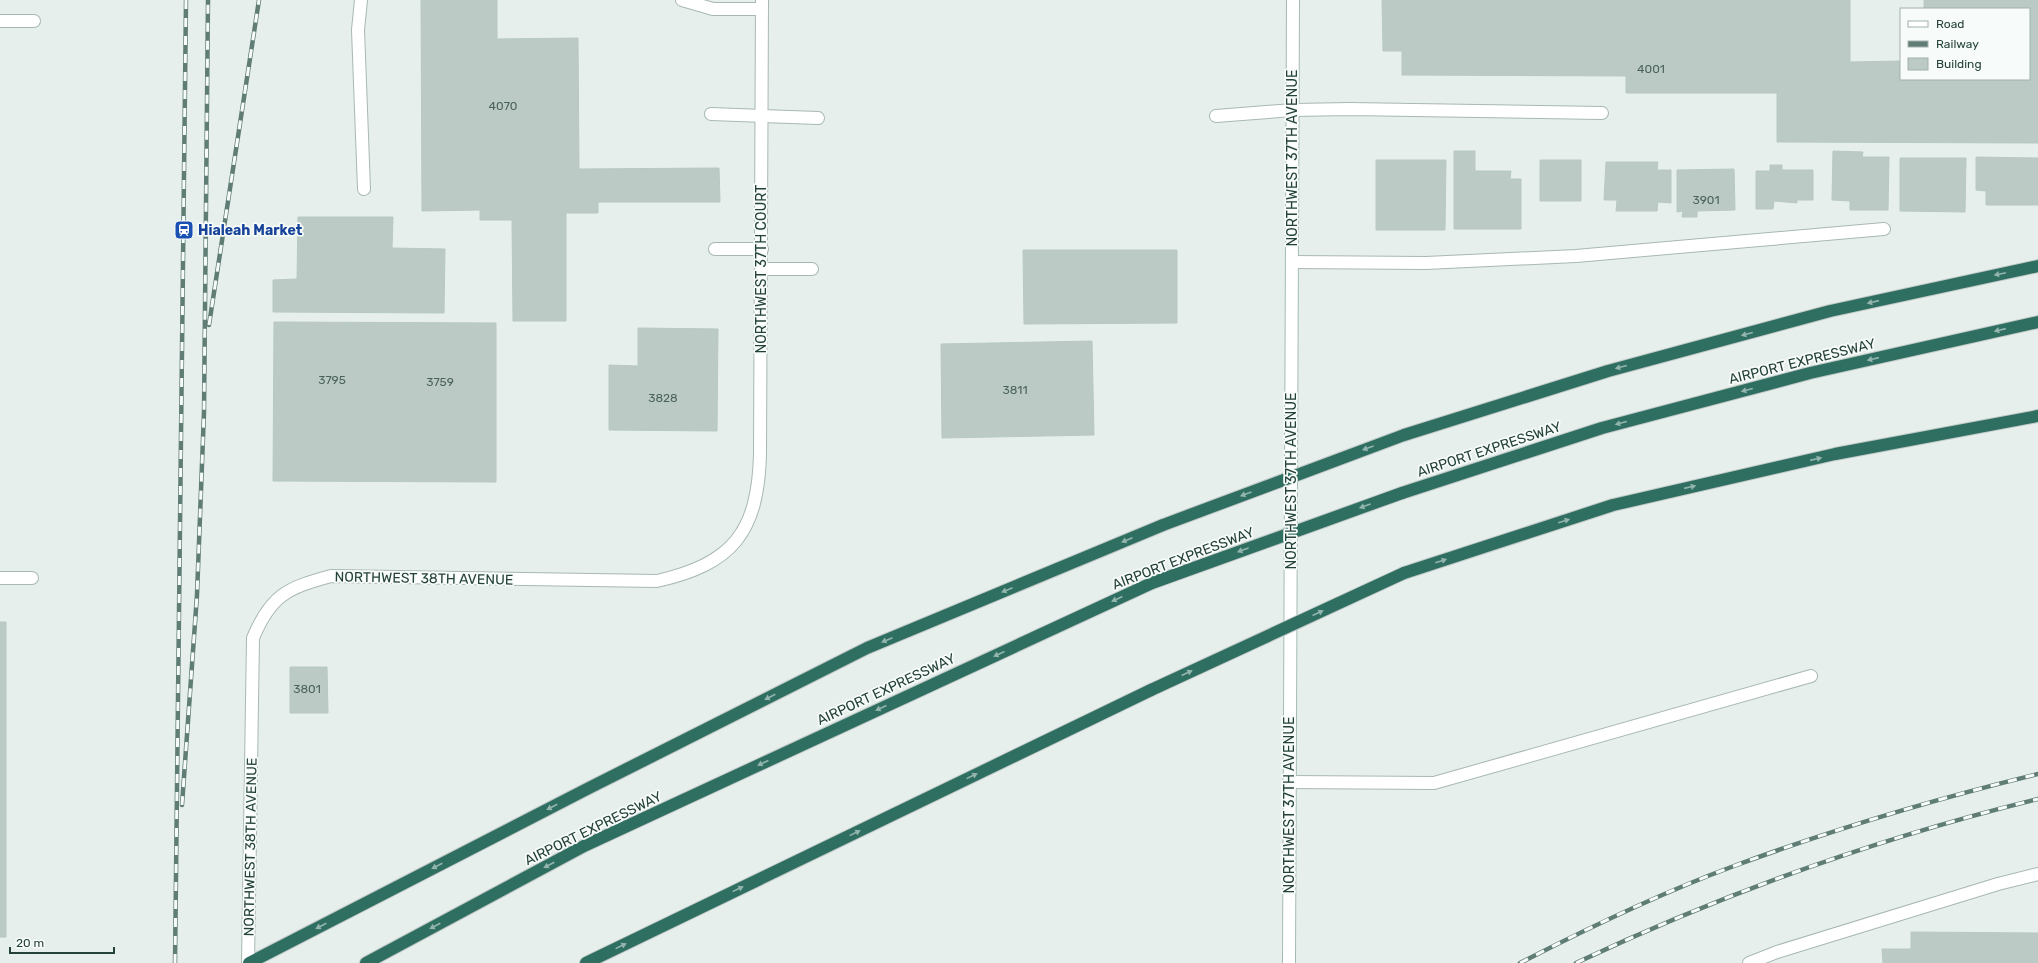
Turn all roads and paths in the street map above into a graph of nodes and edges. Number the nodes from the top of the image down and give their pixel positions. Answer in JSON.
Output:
{"nodes":[{"id":1,"x":361,"y":0,"type":"edge"},
{"id":2,"x":682,"y":0,"type":"edge"},
{"id":3,"x":1293,"y":0,"type":"edge"},
{"id":4,"x":762,"y":4,"type":"edge"},
{"id":5,"x":0,"y":21,"type":"edge"},
{"id":6,"x":34,"y":21,"type":"dead end"},
{"id":7,"x":1292,"y":110,"type":"junction"},
{"id":8,"x":1602,"y":113,"type":"dead end"},
{"id":9,"x":711,"y":114,"type":"dead end"},
{"id":10,"x":762,"y":116,"type":"junction"},
{"id":11,"x":1216,"y":116,"type":"dead end"},
{"id":12,"x":818,"y":118,"type":"dead end"},
{"id":13,"x":364,"y":189,"type":"dead end"},
{"id":14,"x":1884,"y":229,"type":"dead end"},
{"id":15,"x":715,"y":249,"type":"dead end"},
{"id":16,"x":762,"y":249,"type":"junction"},
{"id":17,"x":1292,"y":262,"type":"junction"},
{"id":18,"x":2038,"y":266,"type":"edge"},
{"id":19,"x":762,"y":269,"type":"junction"},
{"id":20,"x":812,"y":269,"type":"dead end"},
{"id":21,"x":2038,"y":322,"type":"edge"},
{"id":22,"x":2038,"y":416,"type":"edge"},
{"id":23,"x":740,"y":535,"type":"joint"},
{"id":24,"x":0,"y":578,"type":"edge"},
{"id":25,"x":32,"y":578,"type":"dead end"},
{"id":26,"x":1811,"y":676,"type":"dead end"},
{"id":27,"x":1289,"y":782,"type":"junction"},
{"id":28,"x":2038,"y":874,"type":"edge"},
{"id":29,"x":249,"y":963,"type":"edge"},
{"id":30,"x":366,"y":963,"type":"edge"},
{"id":31,"x":586,"y":963,"type":"edge"},
{"id":32,"x":1289,"y":963,"type":"edge"},
{"id":33,"x":1749,"y":963,"type":"edge"}],
"edges":[{"from":1,"to":13,"type":"street"},
{"from":2,"to":4,"type":"street"},
{"from":3,"to":7,"type":"street","name":"NORTHWEST 37TH AVENUE"},
{"from":4,"to":10,"type":"street","name":"NORTHWEST 37TH COURT"},
{"from":5,"to":6,"type":"street"},
{"from":7,"to":8,"type":"street"},
{"from":7,"to":11,"type":"street"},
{"from":7,"to":17,"type":"street","name":"NORTHWEST 37TH AVENUE"},
{"from":9,"to":10,"type":"street"},
{"from":10,"to":12,"type":"street"},
{"from":10,"to":16,"type":"street","name":"NORTHWEST 37TH COURT"},
{"from":14,"to":17,"type":"street"},
{"from":15,"to":16,"type":"street"},
{"from":16,"to":19,"type":"street","name":"NORTHWEST 37TH COURT"},
{"from":17,"to":27,"type":"street","name":"NORTHWEST 37TH AVENUE"},
{"from":18,"to":29,"type":"highway","one_way":true,"bridge":true},
{"from":19,"to":20,"type":"street"},
{"from":19,"to":23,"type":"street","name":"NORTHWEST 37TH COURT"},
{"from":21,"to":30,"type":"highway","name":"AIRPORT EXPRESSWAY","one_way":true,"bridge":true},
{"from":31,"to":22,"type":"highway","one_way":true,"bridge":true},
{"from":23,"to":29,"type":"street","name":"NORTHWEST 38TH AVENUE"},
{"from":24,"to":25,"type":"street"},
{"from":26,"to":27,"type":"street"},
{"from":27,"to":32,"type":"street","name":"NORTHWEST 37TH AVENUE"},
{"from":28,"to":33,"type":"street"}]}
